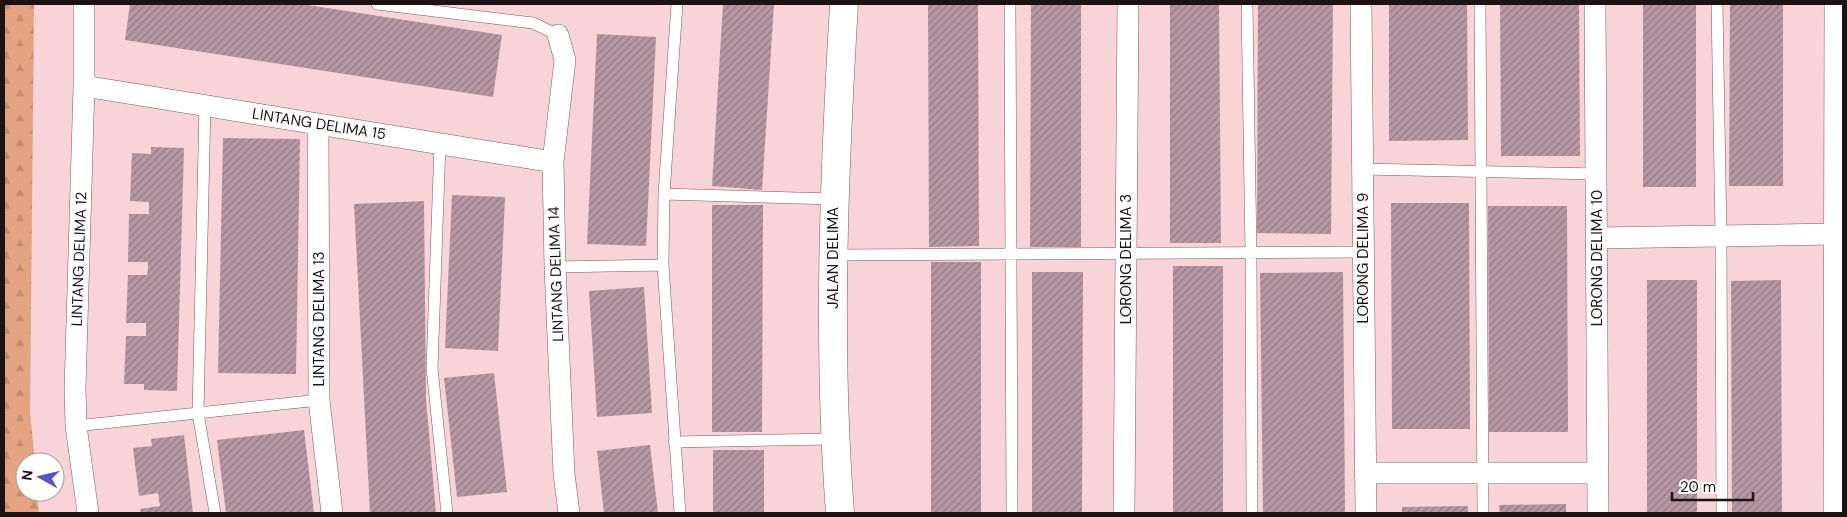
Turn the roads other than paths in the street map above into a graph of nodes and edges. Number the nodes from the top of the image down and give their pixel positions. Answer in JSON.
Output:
{"nodes":[{"id":1,"x":84,"y":4,"type":"edge"},
{"id":2,"x":377,"y":4,"type":"edge"},
{"id":3,"x":677,"y":4,"type":"edge"},
{"id":4,"x":844,"y":4,"type":"edge"},
{"id":5,"x":1010,"y":4,"type":"edge"},
{"id":6,"x":1128,"y":4,"type":"edge"},
{"id":7,"x":1247,"y":4,"type":"edge"},
{"id":8,"x":1361,"y":4,"type":"edge"},
{"id":9,"x":1480,"y":4,"type":"edge"},
{"id":10,"x":1595,"y":4,"type":"edge"},
{"id":11,"x":1717,"y":4,"type":"edge"},
{"id":12,"x":1838,"y":16,"type":"edge"},
{"id":13,"x":558,"y":35,"type":"joint"},
{"id":14,"x":84,"y":86,"type":"junction"},
{"id":15,"x":205,"y":106,"type":"junction"},
{"id":16,"x":318,"y":124,"type":"junction"},
{"id":17,"x":440,"y":144,"type":"junction"},
{"id":18,"x":553,"y":162,"type":"junction"},
{"id":19,"x":1363,"y":169,"type":"junction"},
{"id":20,"x":1481,"y":171,"type":"junction"},
{"id":21,"x":1597,"y":174,"type":"junction"},
{"id":22,"x":664,"y":194,"type":"junction"},
{"id":23,"x":833,"y":199,"type":"junction"},
{"id":24,"x":1834,"y":234,"type":"junction"},
{"id":25,"x":1721,"y":236,"type":"junction"},
{"id":26,"x":1597,"y":238,"type":"junction"},
{"id":27,"x":1363,"y":252,"type":"junction"},
{"id":28,"x":1251,"y":253,"type":"junction"},
{"id":29,"x":1011,"y":254,"type":"junction"},
{"id":30,"x":1126,"y":254,"type":"junction"},
{"id":31,"x":832,"y":255,"type":"junction"},
{"id":32,"x":663,"y":265,"type":"junction"},
{"id":33,"x":555,"y":266,"type":"junction"},
{"id":34,"x":1839,"y":394,"type":"edge"},
{"id":35,"x":319,"y":400,"type":"junction"},
{"id":36,"x":198,"y":413,"type":"junction"},
{"id":37,"x":76,"y":426,"type":"junction"},
{"id":38,"x":834,"y":439,"type":"junction"},
{"id":39,"x":674,"y":442,"type":"junction"},
{"id":40,"x":1366,"y":473,"type":"junction"},
{"id":41,"x":1483,"y":473,"type":"junction"},
{"id":42,"x":1598,"y":473,"type":"junction"},
{"id":43,"x":88,"y":513,"type":"edge"},
{"id":44,"x":215,"y":513,"type":"edge"},
{"id":45,"x":332,"y":513,"type":"edge"},
{"id":46,"x":447,"y":513,"type":"edge"},
{"id":47,"x":569,"y":513,"type":"edge"},
{"id":48,"x":680,"y":513,"type":"edge"},
{"id":49,"x":840,"y":513,"type":"edge"},
{"id":50,"x":1012,"y":513,"type":"edge"},
{"id":51,"x":1124,"y":513,"type":"edge"},
{"id":52,"x":1252,"y":513,"type":"edge"},
{"id":53,"x":1366,"y":513,"type":"edge"},
{"id":54,"x":1483,"y":513,"type":"edge"},
{"id":55,"x":1598,"y":513,"type":"edge"},
{"id":56,"x":1722,"y":513,"type":"edge"},
{"id":57,"x":1834,"y":513,"type":"edge"}],
"edges":[{"from":1,"to":14,"type":"street","name":"LINTANG DELIMA 12"},
{"from":2,"to":13,"type":"lane"},
{"from":3,"to":22,"type":"lane"},
{"from":4,"to":23,"type":"street","name":"JALAN DELIMA"},
{"from":5,"to":29,"type":"lane"},
{"from":6,"to":30,"type":"street","name":"LORONG DELIMA 3"},
{"from":7,"to":28,"type":"lane"},
{"from":8,"to":19,"type":"street","name":"LORONG DELIMA 9"},
{"from":9,"to":20,"type":"lane"},
{"from":10,"to":21,"type":"street","name":"LORONG DELIMA 10"},
{"from":11,"to":25,"type":"lane"},
{"from":12,"to":24,"type":"street"},
{"from":13,"to":18,"type":"street","name":"LINTANG DELIMA 14"},
{"from":14,"to":15,"type":"street","name":"LINTANG DELIMA 15"},
{"from":14,"to":37,"type":"street","name":"LINTANG DELIMA 12"},
{"from":15,"to":16,"type":"street","name":"LINTANG DELIMA 15"},
{"from":15,"to":36,"type":"lane"},
{"from":16,"to":17,"type":"street","name":"LINTANG DELIMA 15"},
{"from":16,"to":35,"type":"street","name":"LINTANG DELIMA 13"},
{"from":17,"to":18,"type":"street","name":"LINTANG DELIMA 15"},
{"from":17,"to":46,"type":"lane"},
{"from":18,"to":33,"type":"street","name":"LINTANG DELIMA 14"},
{"from":19,"to":20,"type":"lane"},
{"from":19,"to":27,"type":"street","name":"LORONG DELIMA 9"},
{"from":20,"to":21,"type":"lane"},
{"from":20,"to":41,"type":"lane"},
{"from":21,"to":26,"type":"street","name":"LORONG DELIMA 10"},
{"from":22,"to":23,"type":"lane"},
{"from":22,"to":32,"type":"lane"},
{"from":23,"to":31,"type":"street","name":"JALAN DELIMA"},
{"from":24,"to":25,"type":"street"},
{"from":24,"to":34,"type":"street"},
{"from":25,"to":26,"type":"street"},
{"from":25,"to":56,"type":"lane"},
{"from":26,"to":42,"type":"street","name":"LORONG DELIMA 10"},
{"from":27,"to":28,"type":"lane"},
{"from":27,"to":40,"type":"street","name":"LORONG DELIMA 9"},
{"from":28,"to":30,"type":"lane"},
{"from":28,"to":52,"type":"lane"},
{"from":29,"to":30,"type":"lane"},
{"from":29,"to":31,"type":"lane"},
{"from":29,"to":50,"type":"lane"},
{"from":30,"to":51,"type":"street","name":"LORONG DELIMA 3"},
{"from":31,"to":38,"type":"street","name":"JALAN DELIMA"},
{"from":32,"to":33,"type":"lane"},
{"from":32,"to":39,"type":"lane"},
{"from":33,"to":47,"type":"street","name":"LINTANG DELIMA 14"},
{"from":34,"to":57,"type":"street"},
{"from":35,"to":36,"type":"lane"},
{"from":35,"to":45,"type":"street","name":"LINTANG DELIMA 13"},
{"from":36,"to":37,"type":"lane"},
{"from":36,"to":44,"type":"lane"},
{"from":37,"to":43,"type":"street","name":"LINTANG DELIMA 12"},
{"from":38,"to":39,"type":"lane"},
{"from":38,"to":49,"type":"street","name":"JALAN DELIMA"},
{"from":39,"to":48,"type":"lane"},
{"from":40,"to":41,"type":"street"},
{"from":40,"to":53,"type":"street","name":"LORONG DELIMA 9"},
{"from":41,"to":42,"type":"street"},
{"from":41,"to":54,"type":"lane"},
{"from":42,"to":55,"type":"street","name":"LORONG DELIMA 10"}]}
